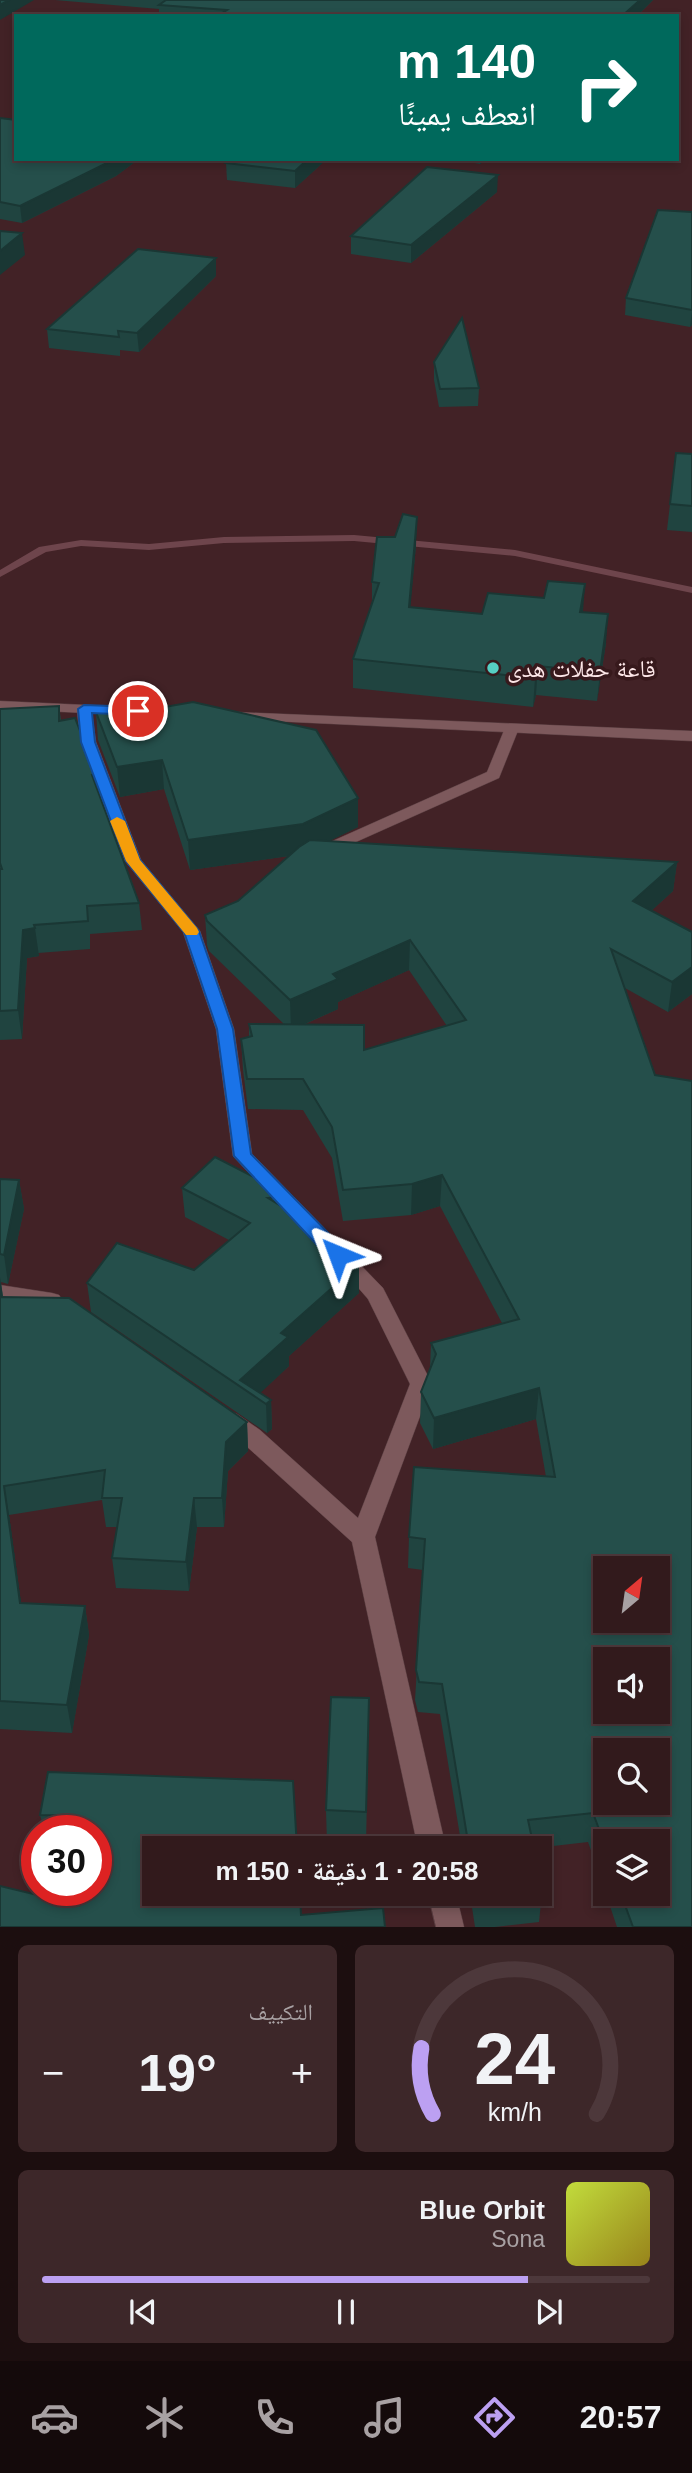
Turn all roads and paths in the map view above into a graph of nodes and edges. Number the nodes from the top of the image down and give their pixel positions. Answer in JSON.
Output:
{"nodes":[{"id":1,"x":0,"y":705,"type":"edge"},
{"id":2,"x":84,"y":709,"type":"junction"},
{"id":3,"x":139,"y":711,"type":"edge"},
{"id":4,"x":222,"y":715,"type":"edge"},
{"id":5,"x":512,"y":728,"type":"junction"},
{"id":6,"x":692,"y":736,"type":"edge"},
{"id":7,"x":303,"y":863,"type":"edge"},
{"id":8,"x":0,"y":1293,"type":"edge"},
{"id":9,"x":65,"y":1309,"type":"edge"},
{"id":10,"x":208,"y":1406,"type":"edge"},
{"id":11,"x":363,"y":1537,"type":"junction"},
{"id":12,"x":429,"y":1836,"type":"edge"},
{"id":13,"x":445,"y":1906,"type":"edge"},
{"id":14,"x":450,"y":1927,"type":"edge"}],
"edges":[{"from":1,"to":2,"type":"street"},
{"from":2,"to":3,"type":"street"},
{"from":2,"to":11,"type":"street"},
{"from":4,"to":5,"type":"street"},
{"from":5,"to":6,"type":"street"},
{"from":5,"to":7,"type":"street"},
{"from":8,"to":9,"type":"street"},
{"from":10,"to":11,"type":"street"},
{"from":11,"to":12,"type":"street"},
{"from":13,"to":14,"type":"street"}]}
